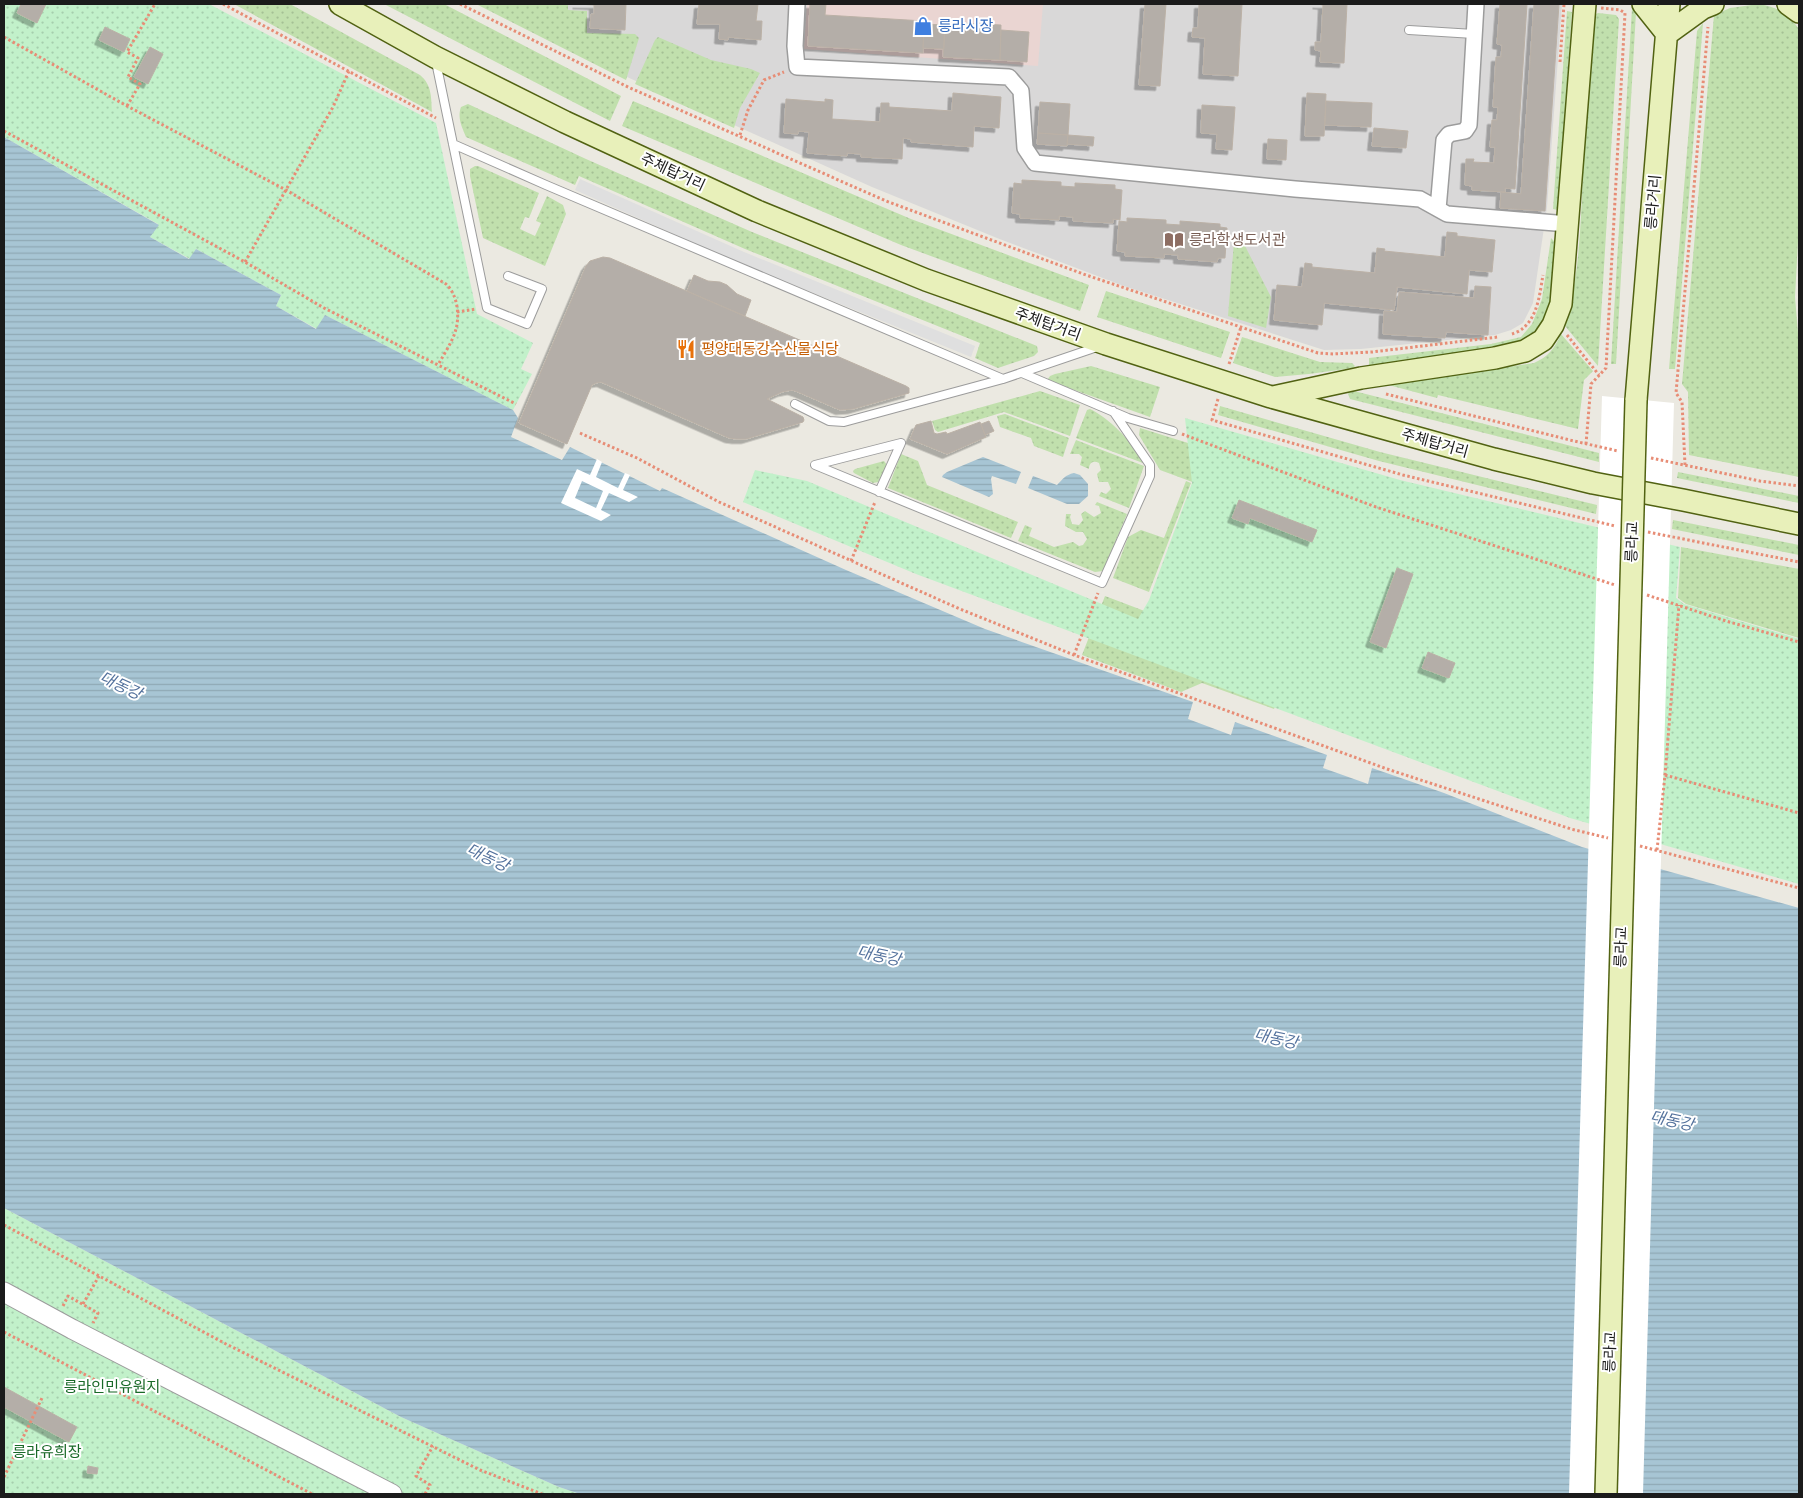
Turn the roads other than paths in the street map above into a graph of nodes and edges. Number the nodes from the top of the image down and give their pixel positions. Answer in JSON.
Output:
{"nodes":[{"id":1,"x":340,"y":4,"type":"edge"},
{"id":2,"x":797,"y":4,"type":"edge"},
{"id":3,"x":1476,"y":4,"type":"edge"},
{"id":4,"x":1643,"y":4,"type":"edge"},
{"id":5,"x":1669,"y":4,"type":"edge"},
{"id":6,"x":1711,"y":4,"type":"edge"},
{"id":7,"x":1788,"y":4,"type":"edge"},
{"id":8,"x":1585,"y":5,"type":"edge"},
{"id":9,"x":1799,"y":12,"type":"edge"},
{"id":10,"x":1409,"y":30,"type":"dead end"},
{"id":11,"x":1474,"y":34,"type":"junction"},
{"id":12,"x":1667,"y":34,"type":"junction"},
{"id":13,"x":435,"y":57,"type":"junction"},
{"id":14,"x":453,"y":144,"type":"junction"},
{"id":15,"x":1438,"y":209,"type":"junction"},
{"id":16,"x":1568,"y":224,"type":"junction"},
{"id":17,"x":508,"y":276,"type":"dead end"},
{"id":18,"x":1106,"y":344,"type":"junction"},
{"id":19,"x":1022,"y":374,"type":"junction"},
{"id":20,"x":1003,"y":379,"type":"junction"},
{"id":21,"x":1271,"y":397,"type":"junction"},
{"id":22,"x":1636,"y":400,"type":"joint"},
{"id":23,"x":795,"y":404,"type":"dead end"},
{"id":24,"x":1113,"y":411,"type":"junction"},
{"id":25,"x":1173,"y":431,"type":"road end"},
{"id":26,"x":879,"y":492,"type":"junction"},
{"id":27,"x":1799,"y":524,"type":"edge"},
{"id":28,"x":4,"y":1292,"type":"edge"},
{"id":29,"x":392,"y":1494,"type":"edge"},
{"id":30,"x":1606,"y":1494,"type":"edge"}],
"edges":[{"from":1,"to":13,"type":"main road","name":"주체탑거리"},
{"from":2,"to":15,"type":"street"},
{"from":3,"to":11,"type":"street"},
{"from":4,"to":12,"type":"main road"},
{"from":5,"to":12,"type":"main road","name":"릉라거리"},
{"from":6,"to":12,"type":"main road"},
{"from":7,"to":9,"type":"main road"},
{"from":8,"to":16,"type":"main road"},
{"from":10,"to":11,"type":"lane"},
{"from":11,"to":15,"type":"street"},
{"from":12,"to":22,"type":"main road","name":"릉라거리"},
{"from":13,"to":14,"type":"lane"},
{"from":13,"to":18,"type":"main road","name":"주체탑거리"},
{"from":14,"to":17,"type":"lane"},
{"from":14,"to":20,"type":"lane"},
{"from":15,"to":16,"type":"street"},
{"from":16,"to":21,"type":"main road"},
{"from":18,"to":19,"type":"lane"},
{"from":18,"to":21,"type":"main road","name":"주체탑거리"},
{"from":19,"to":20,"type":"lane"},
{"from":19,"to":24,"type":"lane"},
{"from":20,"to":23,"type":"lane"},
{"from":21,"to":27,"type":"main road","name":"주체탑거리"},
{"from":22,"to":30,"type":"main road","name":"릉라교","bridge":true},
{"from":24,"to":25,"type":"lane"},
{"from":24,"to":26,"type":"lane"},
{"from":26,"to":26,"type":"lane"},
{"from":28,"to":29,"type":"street"}]}
